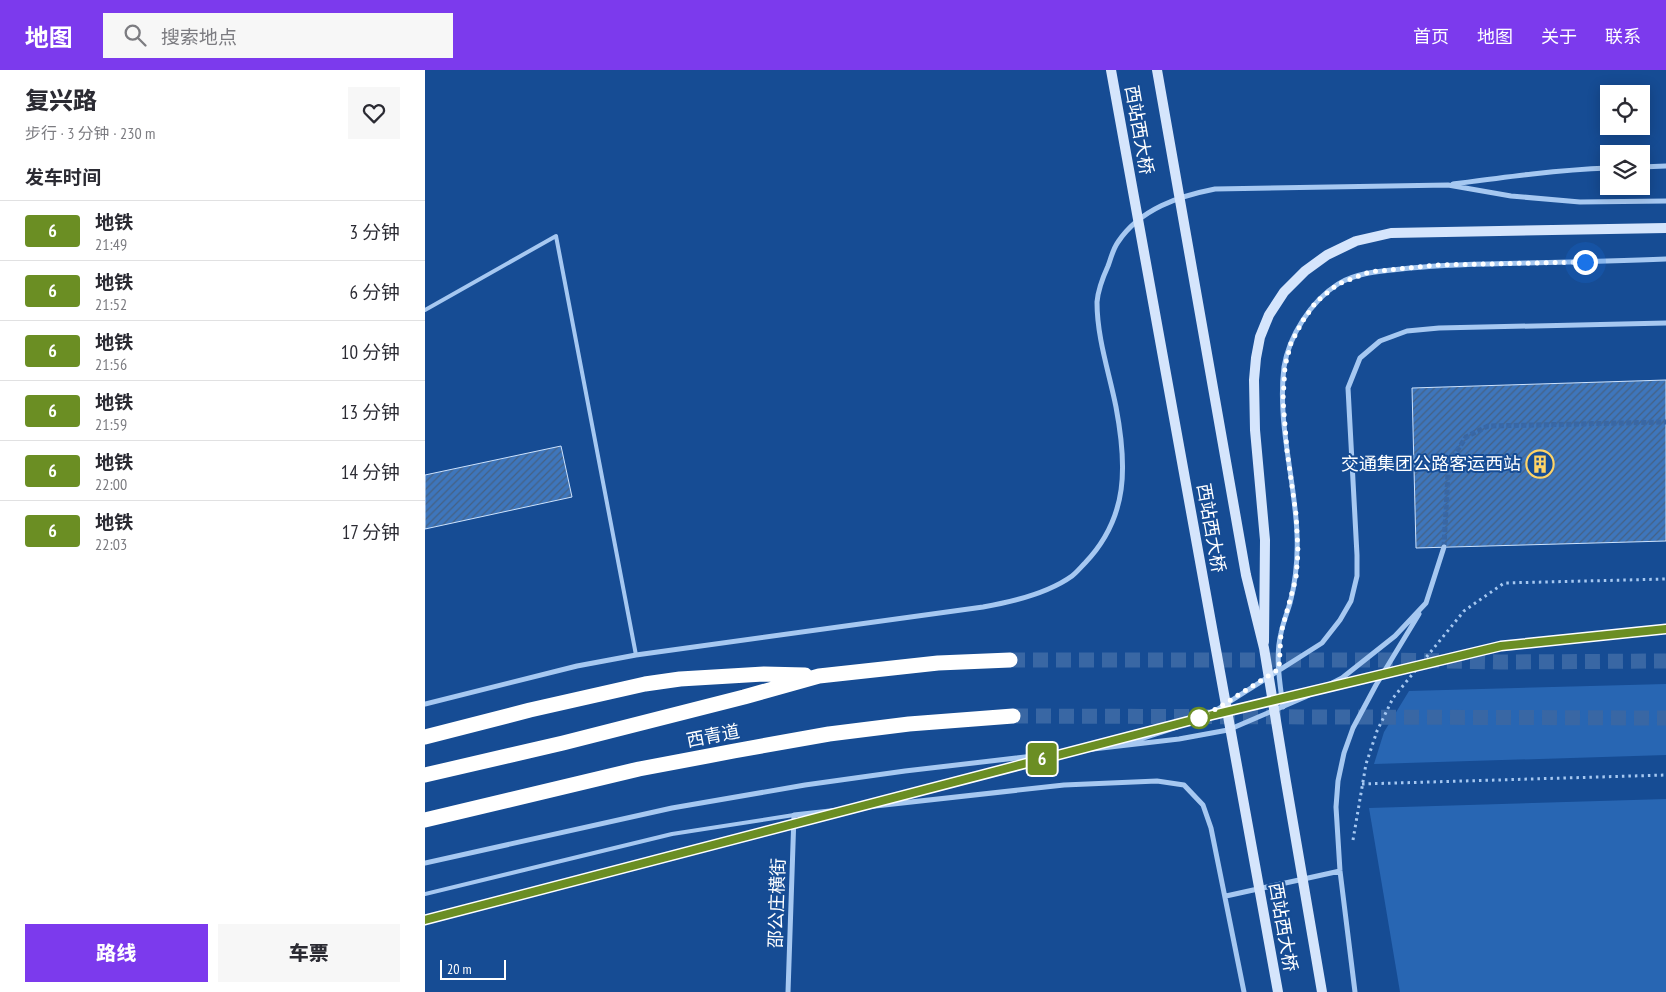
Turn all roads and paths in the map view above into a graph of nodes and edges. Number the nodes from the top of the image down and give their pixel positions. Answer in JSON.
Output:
{"nodes":[{"id":1,"x":1111,"y":70,"type":"edge"},
{"id":2,"x":1157,"y":70,"type":"edge"},
{"id":3,"x":1666,"y":166,"type":"edge"},
{"id":4,"x":1650,"y":167,"type":"edge"},
{"id":5,"x":1600,"y":168,"type":"edge"},
{"id":6,"x":1448,"y":185,"type":"junction"},
{"id":7,"x":1666,"y":201,"type":"edge"},
{"id":8,"x":1666,"y":228,"type":"edge"},
{"id":9,"x":1666,"y":259,"type":"edge"},
{"id":10,"x":425,"y":310,"type":"edge"},
{"id":11,"x":1666,"y":323,"type":"edge"},
{"id":12,"x":1444,"y":546,"type":"tunnel mouth"},
{"id":13,"x":1666,"y":579,"type":"edge"},
{"id":14,"x":1426,"y":604,"type":"junction"},
{"id":15,"x":1264,"y":648,"type":"junction"},
{"id":16,"x":636,"y":654,"type":"junction"},
{"id":17,"x":1009,"y":660,"type":"tunnel mouth"},
{"id":18,"x":1279,"y":669,"type":"junction"},
{"id":19,"x":819,"y":676,"type":"junction"},
{"id":20,"x":425,"y":704,"type":"edge"},
{"id":21,"x":1283,"y":707,"type":"junction"},
{"id":22,"x":1013,"y":716,"type":"tunnel mouth"},
{"id":23,"x":425,"y":737,"type":"edge"},
{"id":24,"x":1093,"y":750,"type":"junction"},
{"id":25,"x":425,"y":775,"type":"edge"},
{"id":26,"x":1666,"y":775,"type":"edge"},
{"id":27,"x":1362,"y":784,"type":"junction"},
{"id":28,"x":794,"y":815,"type":"junction"},
{"id":29,"x":425,"y":820,"type":"edge"},
{"id":30,"x":425,"y":863,"type":"edge"},
{"id":31,"x":1340,"y":871,"type":"junction"},
{"id":32,"x":425,"y":894,"type":"edge"},
{"id":33,"x":1226,"y":896,"type":"junction"},
{"id":34,"x":788,"y":992,"type":"edge"},
{"id":35,"x":1244,"y":992,"type":"edge"},
{"id":36,"x":1279,"y":992,"type":"edge"},
{"id":37,"x":1322,"y":992,"type":"edge"},
{"id":38,"x":1355,"y":992,"type":"edge"}],
"edges":[{"from":1,"to":36,"type":"main road","name":"西站西大桥","bridge":true},
{"from":2,"to":15,"type":"main road","name":"西站西大桥","bridge":true},
{"from":3,"to":4,"type":"street"},
{"from":5,"to":6,"type":"street"},
{"from":6,"to":7,"type":"street"},
{"from":6,"to":16,"type":"street"},
{"from":8,"to":15,"type":"main road","bridge":true},
{"from":9,"to":18,"type":"street"},
{"from":10,"to":16,"type":"lane"},
{"from":11,"to":18,"type":"street"},
{"from":12,"to":14,"type":"street"},
{"from":13,"to":27,"type":"path"},
{"from":14,"to":21,"type":"street"},
{"from":14,"to":31,"type":"street"},
{"from":15,"to":37,"type":"main road","name":"西站西大桥","bridge":true},
{"from":16,"to":20,"type":"street"},
{"from":17,"to":19,"type":"highway","name":"西青道"},
{"from":18,"to":21,"type":"street"},
{"from":18,"to":24,"type":"street"},
{"from":19,"to":23,"type":"highway"},
{"from":19,"to":25,"type":"highway","name":"西青道"},
{"from":21,"to":24,"type":"street"},
{"from":22,"to":29,"type":"highway","name":"西青道"},
{"from":24,"to":30,"type":"street"},
{"from":26,"to":27,"type":"path"},
{"from":27,"to":31,"type":"path"},
{"from":28,"to":32,"type":"lane"},
{"from":28,"to":33,"type":"street"},
{"from":28,"to":34,"type":"street","name":"邵公庄横街"},
{"from":31,"to":33,"type":"street"},
{"from":31,"to":38,"type":"street"},
{"from":33,"to":35,"type":"street"}]}
